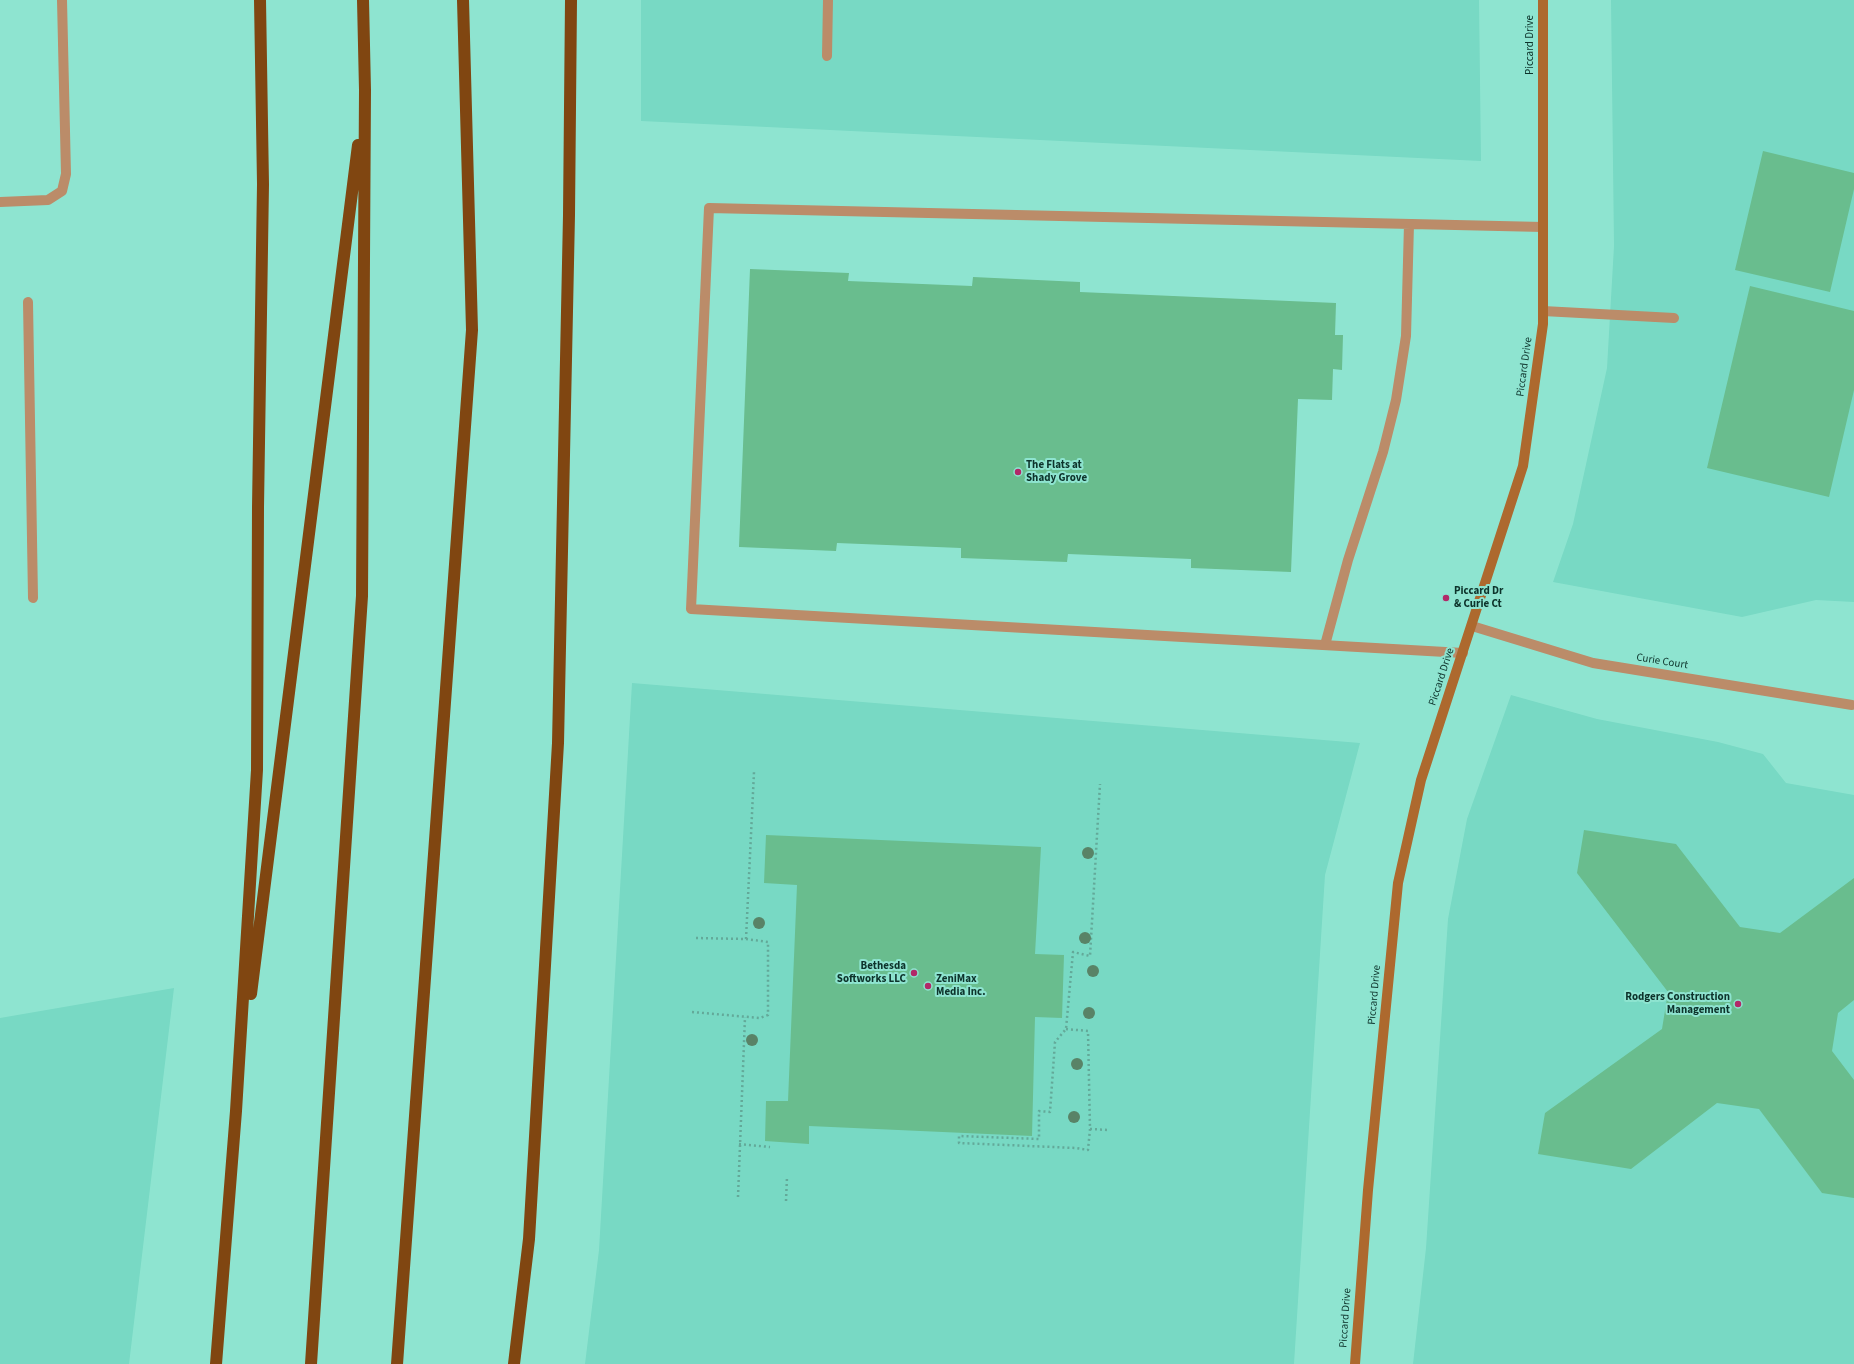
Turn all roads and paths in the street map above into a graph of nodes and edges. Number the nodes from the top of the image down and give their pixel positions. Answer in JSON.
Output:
{"nodes":[{"id":1,"x":62,"y":0,"type":"edge"},
{"id":2,"x":260,"y":0,"type":"edge"},
{"id":3,"x":363,"y":0,"type":"edge"},
{"id":4,"x":463,"y":0,"type":"edge"},
{"id":5,"x":571,"y":0,"type":"edge"},
{"id":6,"x":828,"y":0,"type":"edge"},
{"id":7,"x":1543,"y":0,"type":"edge"},
{"id":8,"x":827,"y":56,"type":"dead end"},
{"id":9,"x":365,"y":90,"type":"junction"},
{"id":10,"x":0,"y":202,"type":"edge"},
{"id":11,"x":1409,"y":224,"type":"junction"},
{"id":12,"x":1543,"y":227,"type":"junction"},
{"id":13,"x":28,"y":302,"type":"dead end"},
{"id":14,"x":1543,"y":311,"type":"junction"},
{"id":15,"x":1674,"y":318,"type":"dead end"},
{"id":16,"x":33,"y":598,"type":"dead end"},
{"id":17,"x":1472,"y":626,"type":"junction"},
{"id":18,"x":1325,"y":645,"type":"junction"},
{"id":19,"x":1463,"y":653,"type":"junction"},
{"id":20,"x":1853,"y":704,"type":"edge"},
{"id":21,"x":754,"y":772,"type":"dead end"},
{"id":22,"x":1100,"y":784,"type":"dead end"},
{"id":23,"x":695,"y":938,"type":"dead end"},
{"id":24,"x":746,"y":939,"type":"junction"},
{"id":25,"x":692,"y":1012,"type":"dead end"},
{"id":26,"x":745,"y":1017,"type":"junction"},
{"id":27,"x":1066,"y":1029,"type":"junction"},
{"id":28,"x":236,"y":1111,"type":"junction"},
{"id":29,"x":1090,"y":1129,"type":"junction"},
{"id":30,"x":1109,"y":1130,"type":"dead end"},
{"id":31,"x":739,"y":1144,"type":"junction"},
{"id":32,"x":770,"y":1147,"type":"dead end"},
{"id":33,"x":787,"y":1177,"type":"dead end"},
{"id":34,"x":738,"y":1197,"type":"dead end"},
{"id":35,"x":786,"y":1201,"type":"dead end"},
{"id":36,"x":216,"y":1364,"type":"edge"},
{"id":37,"x":311,"y":1364,"type":"edge"},
{"id":38,"x":398,"y":1364,"type":"edge"},
{"id":39,"x":514,"y":1364,"type":"edge"},
{"id":40,"x":1355,"y":1364,"type":"edge"}],
"edges":[{"from":1,"to":10,"type":"street"},
{"from":2,"to":28,"type":"highway"},
{"from":3,"to":9,"type":"highway"},
{"from":4,"to":38,"type":"highway"},
{"from":5,"to":39,"type":"highway"},
{"from":6,"to":8,"type":"street"},
{"from":7,"to":12,"type":"street","name":"Piccard Drive"},
{"from":9,"to":28,"type":"highway"},
{"from":9,"to":37,"type":"highway"},
{"from":11,"to":12,"type":"street"},
{"from":11,"to":18,"type":"street"},
{"from":11,"to":18,"type":"street"},
{"from":12,"to":14,"type":"street","name":"Piccard Drive"},
{"from":13,"to":16,"type":"street"},
{"from":14,"to":15,"type":"street"},
{"from":14,"to":17,"type":"street","name":"Piccard Drive"},
{"from":17,"to":19,"type":"street","name":"Piccard Drive"},
{"from":17,"to":20,"type":"street","name":"Curie Court"},
{"from":18,"to":19,"type":"street"},
{"from":19,"to":40,"type":"street","name":"Piccard Drive"},
{"from":21,"to":24,"type":"path"},
{"from":22,"to":27,"type":"path"},
{"from":23,"to":24,"type":"path"},
{"from":24,"to":26,"type":"path"},
{"from":25,"to":26,"type":"path"},
{"from":26,"to":31,"type":"path"},
{"from":27,"to":29,"type":"path"},
{"from":27,"to":29,"type":"path"},
{"from":28,"to":36,"type":"highway"},
{"from":29,"to":30,"type":"path"},
{"from":31,"to":32,"type":"path"},
{"from":31,"to":34,"type":"path"},
{"from":33,"to":35,"type":"path"}]}
